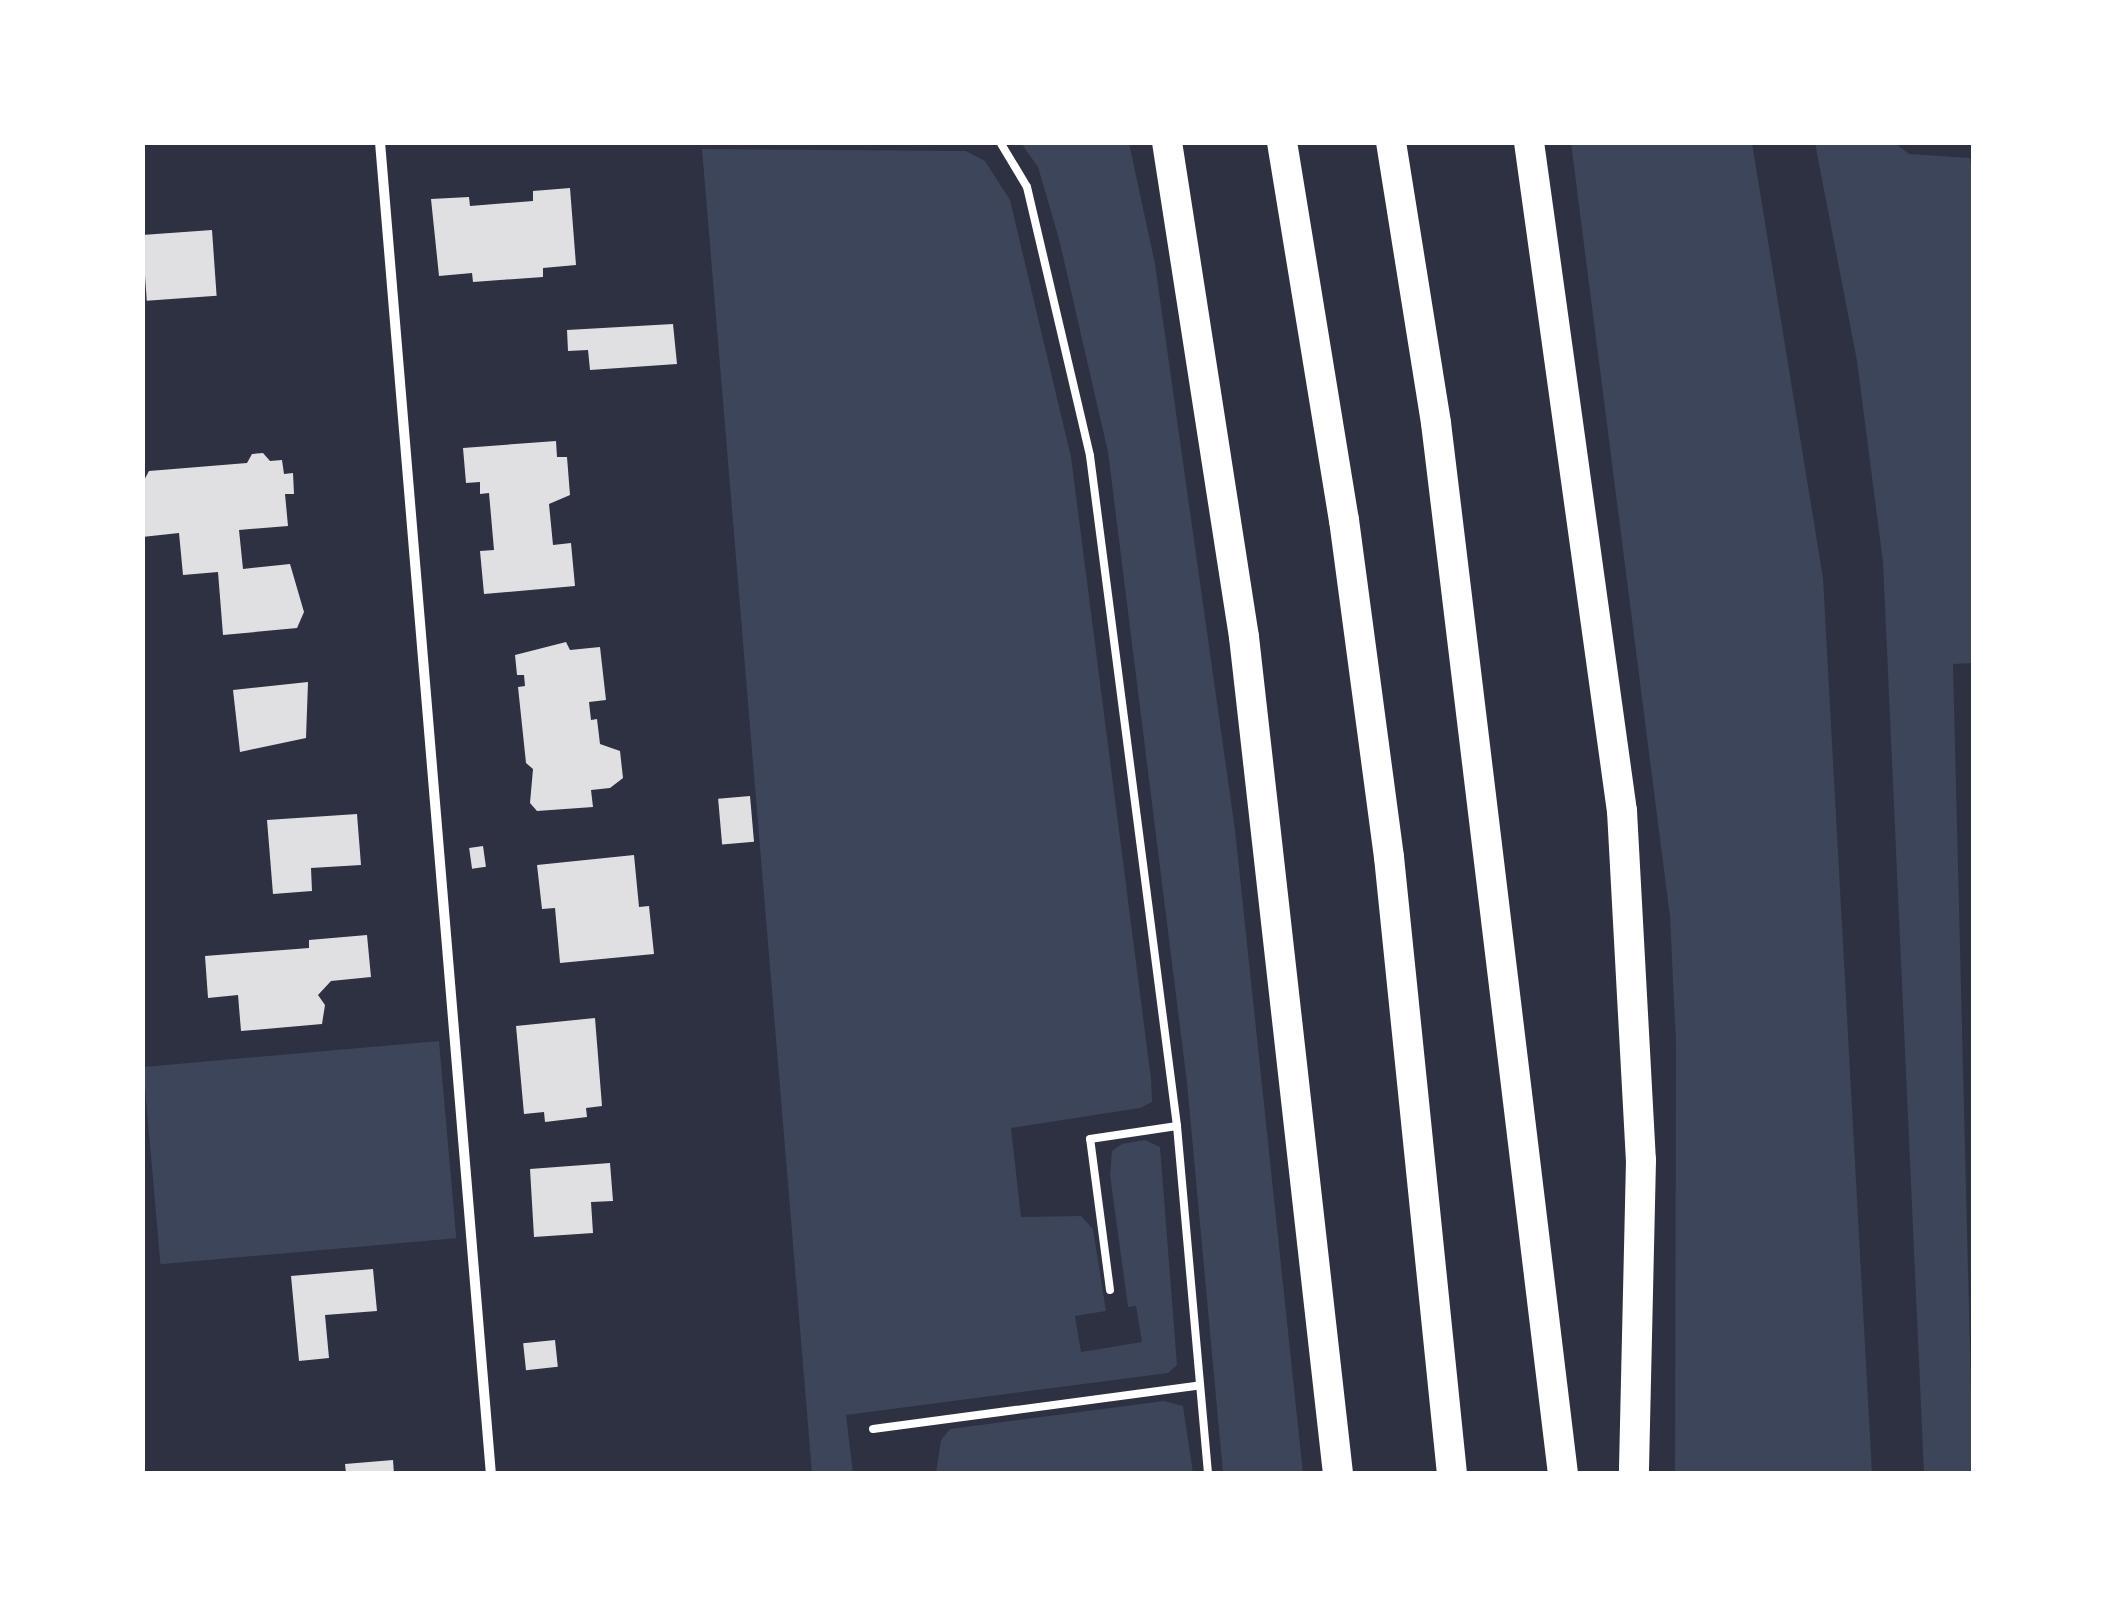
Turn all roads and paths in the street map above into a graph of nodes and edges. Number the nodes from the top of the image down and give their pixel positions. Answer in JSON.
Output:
{"nodes":[{"id":1,"x":380,"y":142,"type":"edge"},
{"id":2,"x":1000,"y":142,"type":"edge"},
{"id":3,"x":1167,"y":142,"type":"edge"},
{"id":4,"x":1282,"y":142,"type":"edge"},
{"id":5,"x":1391,"y":142,"type":"edge"},
{"id":6,"x":1529,"y":142,"type":"edge"},
{"id":7,"x":1177,"y":1126,"type":"junction"},
{"id":8,"x":1110,"y":1290,"type":"dead end"},
{"id":9,"x":1197,"y":1386,"type":"junction"},
{"id":10,"x":873,"y":1430,"type":"dead end"},
{"id":11,"x":491,"y":1474,"type":"edge"},
{"id":12,"x":1208,"y":1474,"type":"edge"},
{"id":13,"x":1338,"y":1474,"type":"edge"},
{"id":14,"x":1452,"y":1474,"type":"edge"},
{"id":15,"x":1563,"y":1474,"type":"edge"},
{"id":16,"x":1634,"y":1474,"type":"edge"}],
"edges":[{"from":1,"to":11,"type":"street"},
{"from":2,"to":7,"type":"lane"},
{"from":3,"to":13,"type":"highway"},
{"from":4,"to":14,"type":"highway"},
{"from":5,"to":15,"type":"highway"},
{"from":6,"to":16,"type":"highway"},
{"from":7,"to":8,"type":"lane"},
{"from":7,"to":9,"type":"lane"},
{"from":9,"to":10,"type":"lane"},
{"from":9,"to":12,"type":"lane"}]}
